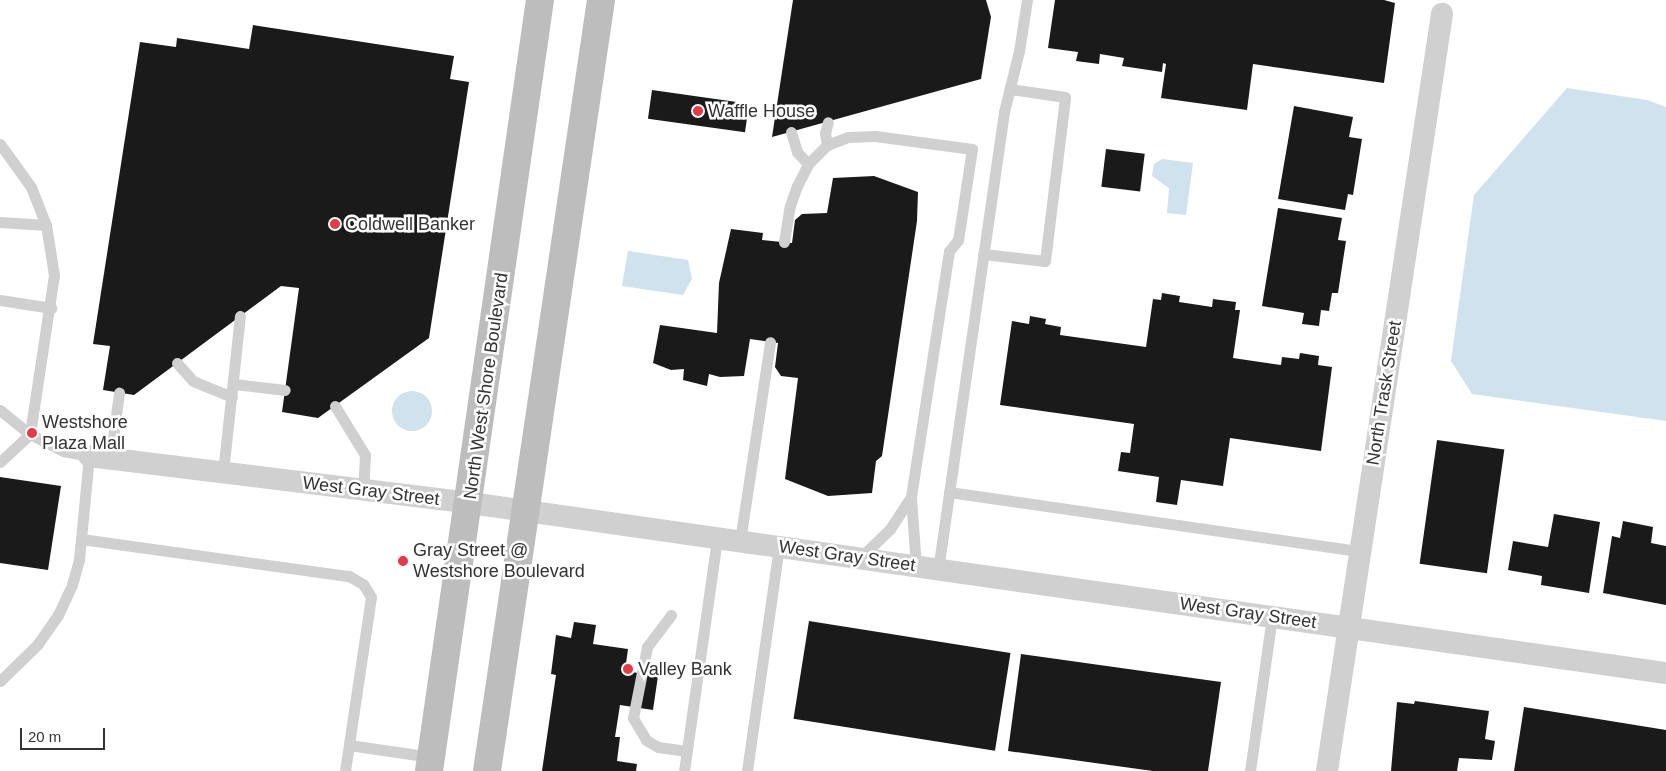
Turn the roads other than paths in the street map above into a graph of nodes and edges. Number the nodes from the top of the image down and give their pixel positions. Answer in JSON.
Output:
{"nodes":[{"id":1,"x":540,"y":0,"type":"edge"},
{"id":2,"x":601,"y":0,"type":"edge"},
{"id":3,"x":1027,"y":0,"type":"edge"},
{"id":4,"x":1442,"y":14,"type":"dead end"},
{"id":5,"x":1010,"y":89,"type":"junction"},
{"id":6,"x":828,"y":122,"type":"dead end"},
{"id":7,"x":791,"y":132,"type":"dead end"},
{"id":8,"x":0,"y":144,"type":"edge"},
{"id":9,"x":827,"y":145,"type":"junction"},
{"id":10,"x":808,"y":164,"type":"junction"},
{"id":11,"x":0,"y":222,"type":"edge"},
{"id":12,"x":46,"y":225,"type":"junction"},
{"id":13,"x":784,"y":242,"type":"dead end"},
{"id":14,"x":983,"y":254,"type":"junction"},
{"id":15,"x":0,"y":300,"type":"edge"},
{"id":16,"x":52,"y":308,"type":"junction"},
{"id":17,"x":240,"y":316,"type":"dead end"},
{"id":18,"x":770,"y":342,"type":"dead end"},
{"id":19,"x":177,"y":362,"type":"dead end"},
{"id":20,"x":234,"y":384,"type":"junction"},
{"id":21,"x":285,"y":390,"type":"dead end"},
{"id":22,"x":119,"y":393,"type":"dead end"},
{"id":23,"x":232,"y":397,"type":"junction"},
{"id":24,"x":334,"y":406,"type":"dead end"},
{"id":25,"x":0,"y":410,"type":"edge"},
{"id":26,"x":30,"y":434,"type":"junction"},
{"id":27,"x":100,"y":458,"type":"junction"},
{"id":28,"x":0,"y":462,"type":"edge"},
{"id":29,"x":223,"y":472,"type":"junction"},
{"id":30,"x":363,"y":490,"type":"junction"},
{"id":31,"x":949,"y":492,"type":"junction"},
{"id":32,"x":911,"y":497,"type":"junction"},
{"id":33,"x":470,"y":503,"type":"junction"},
{"id":34,"x":526,"y":511,"type":"junction"},
{"id":35,"x":717,"y":538,"type":"junction"},
{"id":36,"x":81,"y":539,"type":"junction"},
{"id":37,"x":740,"y":541,"type":"junction"},
{"id":38,"x":779,"y":546,"type":"junction"},
{"id":39,"x":1360,"y":551,"type":"junction"},
{"id":40,"x":860,"y":558,"type":"junction"},
{"id":41,"x":916,"y":566,"type":"junction"},
{"id":42,"x":938,"y":570,"type":"junction"},
{"id":43,"x":671,"y":615,"type":"dead end"},
{"id":44,"x":1272,"y":617,"type":"junction"},
{"id":45,"x":1348,"y":628,"type":"junction"},
{"id":46,"x":1666,"y":672,"type":"edge"},
{"id":47,"x":0,"y":681,"type":"edge"},
{"id":48,"x":349,"y":745,"type":"junction"},
{"id":49,"x":687,"y":751,"type":"junction"},
{"id":50,"x":430,"y":764,"type":"edge"},
{"id":51,"x":345,"y":771,"type":"edge"},
{"id":52,"x":487,"y":771,"type":"edge"},
{"id":53,"x":684,"y":771,"type":"edge"},
{"id":54,"x":748,"y":771,"type":"edge"},
{"id":55,"x":1250,"y":771,"type":"edge"},
{"id":56,"x":1327,"y":771,"type":"edge"}],
"edges":[{"from":1,"to":33,"type":"main road","name":"North West Shore Boulevard"},
{"from":2,"to":34,"type":"main road"},
{"from":3,"to":5,"type":"lane"},
{"from":4,"to":39,"type":"street","name":"North Trask Street"},
{"from":5,"to":14,"type":"lane"},
{"from":5,"to":14,"type":"lane"},
{"from":6,"to":9,"type":"lane"},
{"from":7,"to":10,"type":"lane"},
{"from":8,"to":12,"type":"lane"},
{"from":9,"to":10,"type":"lane"},
{"from":9,"to":32,"type":"lane"},
{"from":10,"to":13,"type":"lane"},
{"from":11,"to":12,"type":"lane"},
{"from":12,"to":16,"type":"lane"},
{"from":14,"to":31,"type":"lane"},
{"from":15,"to":16,"type":"lane"},
{"from":16,"to":26,"type":"lane"},
{"from":17,"to":20,"type":"lane"},
{"from":18,"to":37,"type":"lane"},
{"from":19,"to":23,"type":"lane"},
{"from":20,"to":21,"type":"lane"},
{"from":20,"to":23,"type":"lane"},
{"from":22,"to":27,"type":"lane"},
{"from":23,"to":29,"type":"lane"},
{"from":24,"to":30,"type":"lane"},
{"from":25,"to":26,"type":"lane","name":"West Gray Street"},
{"from":26,"to":27,"type":"lane","name":"West Gray Street"},
{"from":26,"to":28,"type":"lane"},
{"from":27,"to":29,"type":"street","name":"West Gray Street"},
{"from":27,"to":36,"type":"lane"},
{"from":29,"to":30,"type":"street","name":"West Gray Street"},
{"from":30,"to":33,"type":"street","name":"West Gray Street"},
{"from":31,"to":39,"type":"lane"},
{"from":31,"to":42,"type":"lane"},
{"from":32,"to":40,"type":"lane"},
{"from":32,"to":41,"type":"lane"},
{"from":33,"to":34,"type":"street","name":"West Gray Street"},
{"from":33,"to":50,"type":"main road","name":"North West Shore Boulevard"},
{"from":34,"to":35,"type":"street","name":"West Gray Street"},
{"from":34,"to":52,"type":"main road"},
{"from":35,"to":37,"type":"street","name":"West Gray Street"},
{"from":35,"to":49,"type":"lane"},
{"from":36,"to":47,"type":"lane"},
{"from":36,"to":48,"type":"lane"},
{"from":37,"to":38,"type":"street","name":"West Gray Street"},
{"from":38,"to":40,"type":"street","name":"West Gray Street"},
{"from":38,"to":54,"type":"lane"},
{"from":39,"to":45,"type":"street","name":"North Trask Street"},
{"from":40,"to":41,"type":"street","name":"West Gray Street"},
{"from":41,"to":42,"type":"street","name":"West Gray Street"},
{"from":42,"to":44,"type":"street","name":"West Gray Street"},
{"from":43,"to":49,"type":"lane"},
{"from":44,"to":45,"type":"street","name":"West Gray Street"},
{"from":44,"to":55,"type":"lane"},
{"from":45,"to":46,"type":"street","name":"West Gray Street"},
{"from":45,"to":56,"type":"street","name":"North Trask Street"},
{"from":48,"to":50,"type":"lane"},
{"from":48,"to":51,"type":"lane"},
{"from":49,"to":53,"type":"lane"}]}
